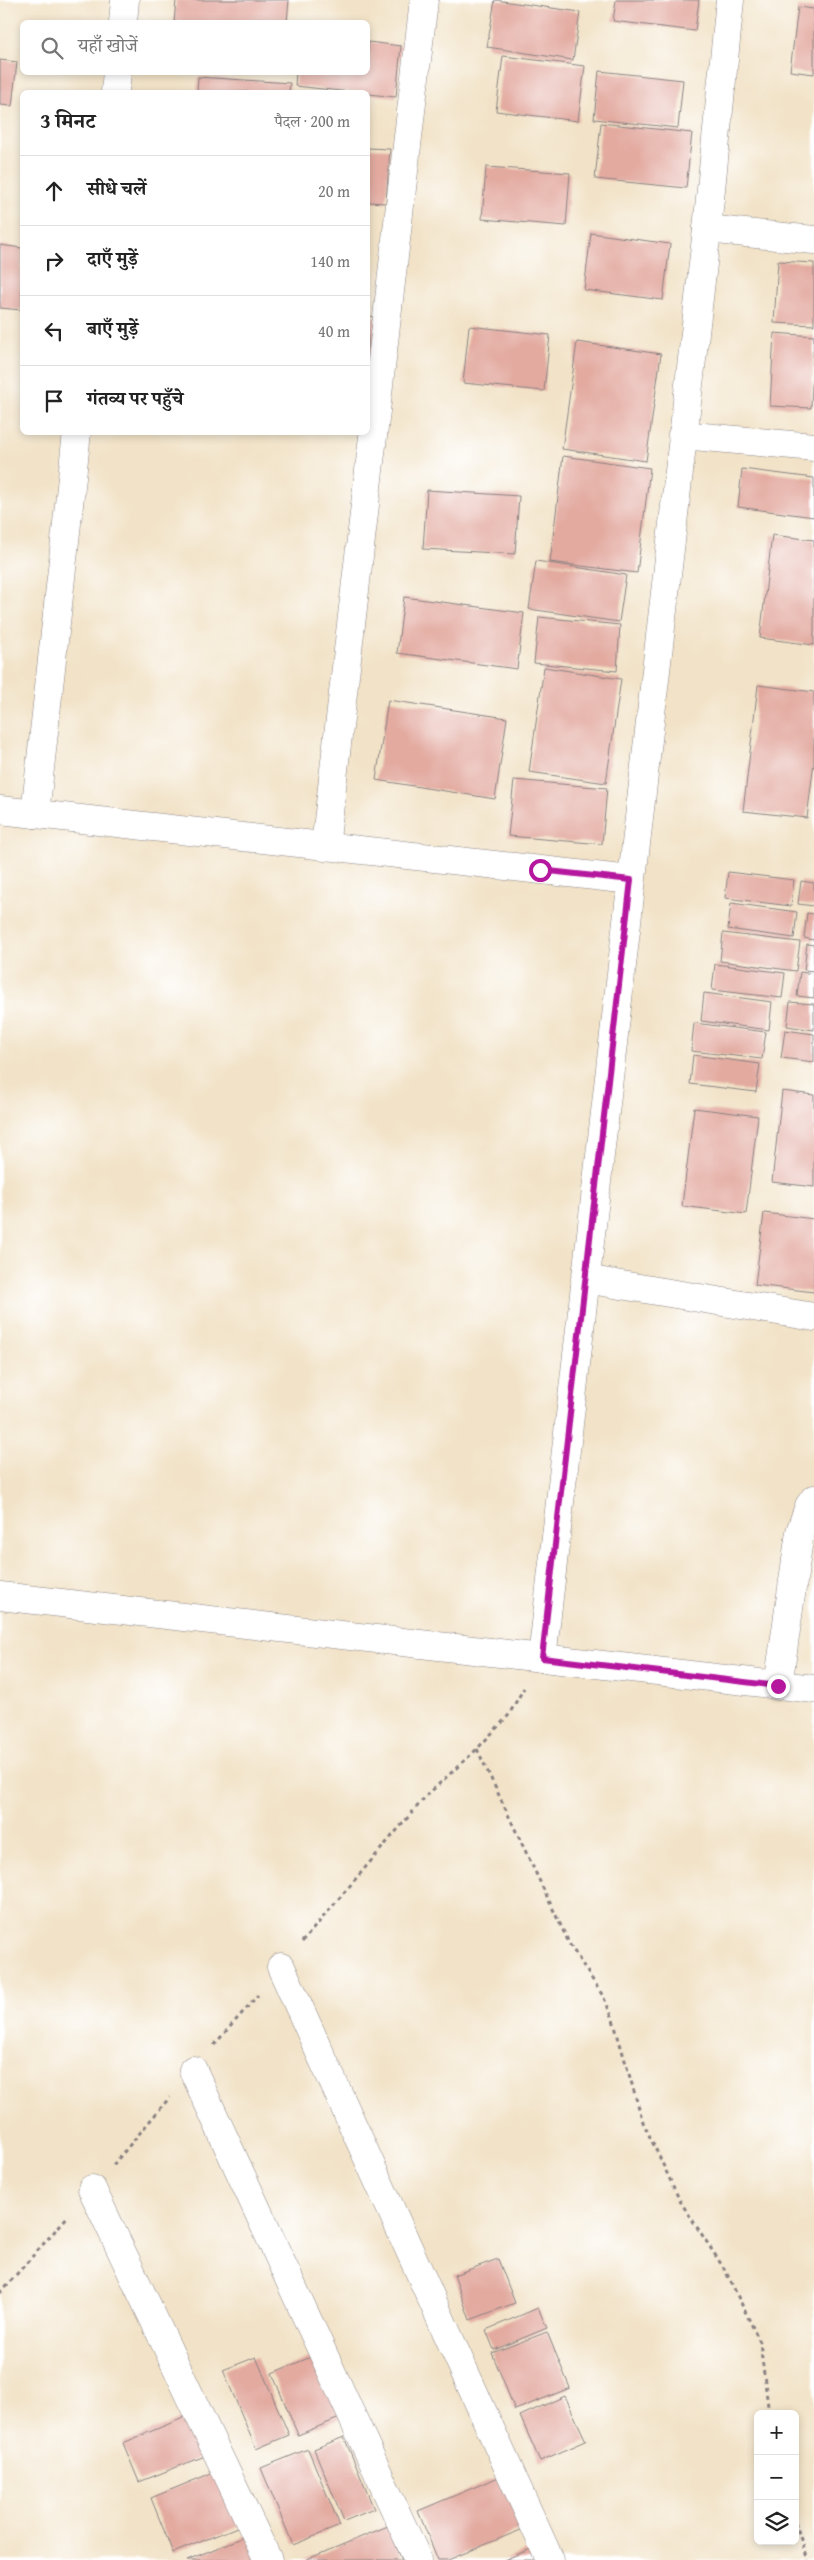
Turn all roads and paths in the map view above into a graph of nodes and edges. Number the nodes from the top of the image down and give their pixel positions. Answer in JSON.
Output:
{"nodes":[{"id":1,"x":125,"y":0,"type":"edge"},
{"id":2,"x":424,"y":0,"type":"edge"},
{"id":3,"x":730,"y":0,"type":"edge"},
{"id":4,"x":123,"y":20,"type":"edge"},
{"id":5,"x":117,"y":75,"type":"edge"},
{"id":6,"x":115,"y":90,"type":"edge"},
{"id":7,"x":707,"y":229,"type":"junction"},
{"id":8,"x":814,"y":240,"type":"edge"},
{"id":9,"x":77,"y":435,"type":"edge"},
{"id":10,"x":682,"y":435,"type":"junction"},
{"id":11,"x":814,"y":448,"type":"edge"},
{"id":12,"x":0,"y":810,"type":"edge"},
{"id":13,"x":35,"y":814,"type":"junction"},
{"id":14,"x":325,"y":848,"type":"junction"},
{"id":15,"x":631,"y":880,"type":"junction"},
{"id":16,"x":585,"y":1280,"type":"junction"},
{"id":17,"x":814,"y":1317,"type":"edge"},
{"id":18,"x":814,"y":1499,"type":"edge"},
{"id":19,"x":0,"y":1596,"type":"edge"},
{"id":20,"x":542,"y":1658,"type":"junction"},
{"id":21,"x":811,"y":1684,"type":"edge"},
{"id":22,"x":778,"y":1686,"type":"junction"},
{"id":23,"x":477,"y":1749,"type":"dead end"},
{"id":24,"x":282,"y":1967,"type":"dead end"},
{"id":25,"x":193,"y":2070,"type":"dead end"},
{"id":26,"x":92,"y":2189,"type":"dead end"},
{"id":27,"x":768,"y":2410,"type":"edge"},
{"id":28,"x":799,"y":2534,"type":"edge"},
{"id":29,"x":268,"y":2560,"type":"edge"},
{"id":30,"x":418,"y":2560,"type":"edge"},
{"id":31,"x":550,"y":2560,"type":"edge"},
{"id":32,"x":808,"y":2560,"type":"edge"}],
"edges":[{"from":1,"to":4,"type":"street"},
{"from":2,"to":14,"type":"street"},
{"from":3,"to":7,"type":"street"},
{"from":5,"to":6,"type":"street"},
{"from":7,"to":8,"type":"street"},
{"from":7,"to":10,"type":"street"},
{"from":9,"to":13,"type":"street"},
{"from":10,"to":11,"type":"street"},
{"from":10,"to":15,"type":"street"},
{"from":12,"to":13,"type":"street"},
{"from":13,"to":14,"type":"street"},
{"from":14,"to":15,"type":"street"},
{"from":15,"to":16,"type":"street"},
{"from":16,"to":17,"type":"street"},
{"from":16,"to":20,"type":"street"},
{"from":18,"to":22,"type":"street"},
{"from":19,"to":20,"type":"street"},
{"from":20,"to":22,"type":"street"},
{"from":21,"to":22,"type":"street"},
{"from":23,"to":27,"type":"path"},
{"from":24,"to":31,"type":"street"},
{"from":25,"to":30,"type":"street"},
{"from":26,"to":29,"type":"street"},
{"from":28,"to":32,"type":"path"}]}
